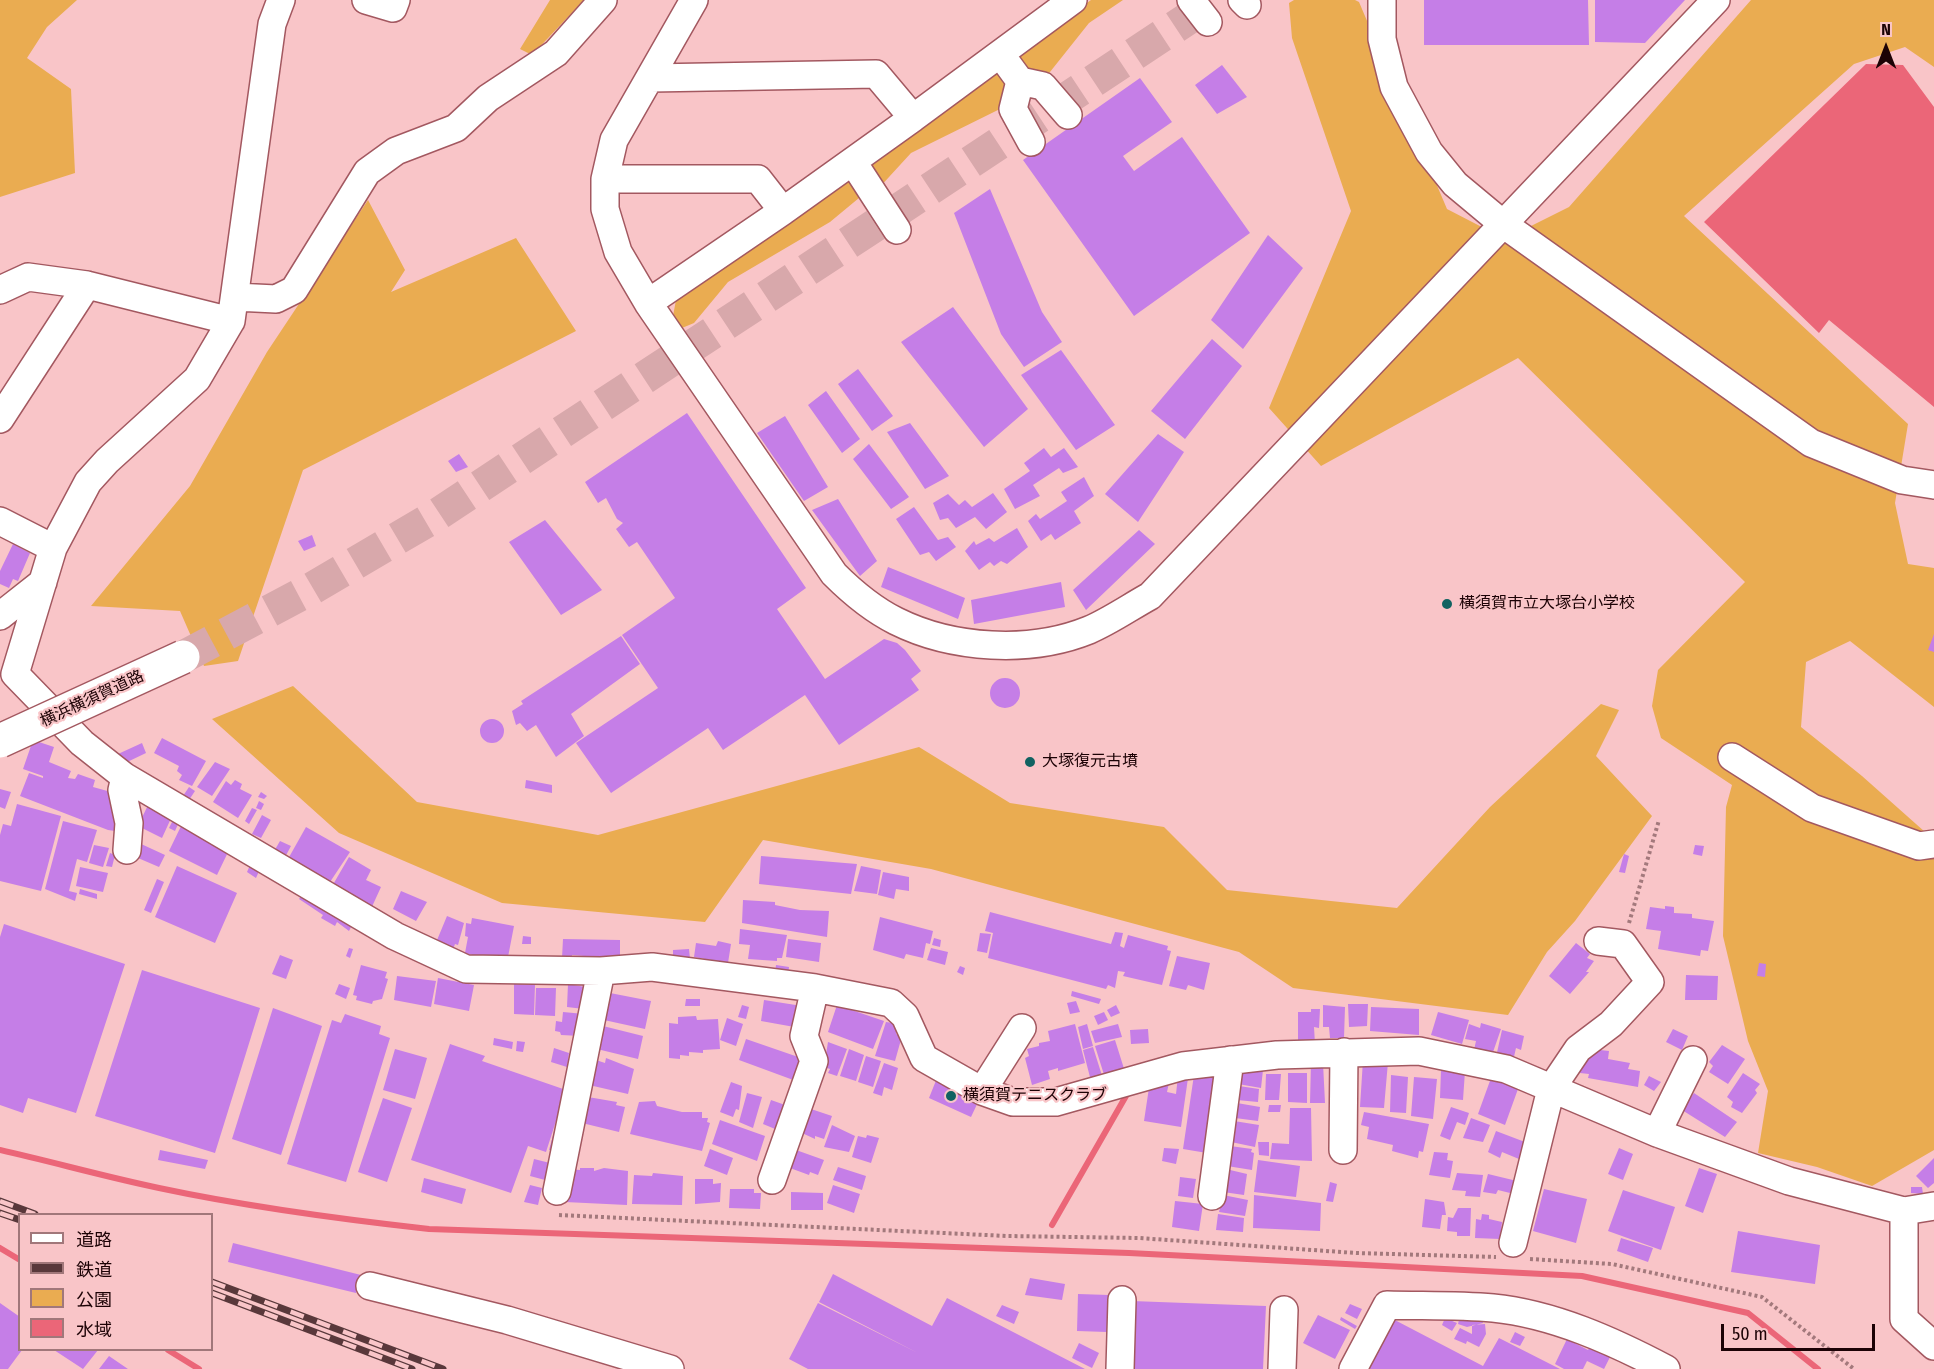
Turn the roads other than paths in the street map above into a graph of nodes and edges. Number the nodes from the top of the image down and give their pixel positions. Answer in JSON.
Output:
{"nodes":[{"id":1,"x":281,"y":0,"type":"edge"},
{"id":2,"x":366,"y":0,"type":"edge"},
{"id":3,"x":396,"y":0,"type":"edge"},
{"id":4,"x":603,"y":0,"type":"edge"},
{"id":5,"x":694,"y":0,"type":"edge"},
{"id":6,"x":1191,"y":0,"type":"edge"},
{"id":7,"x":1382,"y":0,"type":"edge"},
{"id":8,"x":1716,"y":0,"type":"edge"},
{"id":9,"x":1064,"y":2,"type":"edge"},
{"id":10,"x":1209,"y":22,"type":"dead end"},
{"id":11,"x":1001,"y":55,"type":"junction"},
{"id":12,"x":651,"y":78,"type":"junction"},
{"id":13,"x":1020,"y":81,"type":"junction"},
{"id":14,"x":1068,"y":115,"type":"dead end"},
{"id":15,"x":913,"y":118,"type":"junction"},
{"id":16,"x":1031,"y":142,"type":"dead end"},
{"id":17,"x":853,"y":162,"type":"junction"},
{"id":18,"x":605,"y":179,"type":"junction"},
{"id":19,"x":783,"y":211,"type":"junction"},
{"id":20,"x":1503,"y":224,"type":"junction"},
{"id":21,"x":897,"y":230,"type":"dead end"},
{"id":22,"x":87,"y":285,"type":"junction"},
{"id":23,"x":0,"y":290,"type":"edge"},
{"id":24,"x":648,"y":303,"type":"junction"},
{"id":25,"x":233,"y":309,"type":"junction"},
{"id":26,"x":0,"y":419,"type":"edge"},
{"id":27,"x":1934,"y":485,"type":"edge"},
{"id":28,"x":0,"y":521,"type":"edge"},
{"id":29,"x":53,"y":548,"type":"junction"},
{"id":30,"x":43,"y":582,"type":"junction"},
{"id":31,"x":0,"y":616,"type":"edge"},
{"id":32,"x":7,"y":672,"type":"edge"},
{"id":33,"x":0,"y":726,"type":"edge"},
{"id":34,"x":0,"y":741,"type":"edge"},
{"id":35,"x":1732,"y":757,"type":"dead end"},
{"id":36,"x":125,"y":777,"type":"junction"},
{"id":37,"x":1934,"y":844,"type":"edge"},
{"id":38,"x":127,"y":850,"type":"dead end"},
{"id":39,"x":1610,"y":942,"type":"road end"},
{"id":40,"x":601,"y":971,"type":"junction"},
{"id":41,"x":815,"y":988,"type":"junction"},
{"id":42,"x":1022,"y":1028,"type":"dead end"},
{"id":43,"x":1344,"y":1052,"type":"junction"},
{"id":44,"x":1230,"y":1060,"type":"junction"},
{"id":45,"x":1694,"y":1060,"type":"dead end"},
{"id":46,"x":1551,"y":1089,"type":"junction"},
{"id":47,"x":982,"y":1091,"type":"junction"},
{"id":48,"x":1657,"y":1133,"type":"junction"},
{"id":49,"x":1343,"y":1150,"type":"dead end"},
{"id":50,"x":772,"y":1180,"type":"dead end"},
{"id":51,"x":557,"y":1191,"type":"road end"},
{"id":52,"x":1212,"y":1196,"type":"dead end"},
{"id":53,"x":1934,"y":1206,"type":"edge"},
{"id":54,"x":1904,"y":1212,"type":"junction"},
{"id":55,"x":1512,"y":1253,"type":"road end"},
{"id":56,"x":370,"y":1286,"type":"dead end"},
{"id":57,"x":1122,"y":1300,"type":"dead end"},
{"id":58,"x":1284,"y":1310,"type":"dead end"},
{"id":59,"x":1934,"y":1346,"type":"edge"},
{"id":60,"x":670,"y":1369,"type":"edge"},
{"id":61,"x":1120,"y":1369,"type":"edge"},
{"id":62,"x":1282,"y":1369,"type":"edge"},
{"id":63,"x":1353,"y":1369,"type":"edge"},
{"id":64,"x":1666,"y":1369,"type":"edge"}],
"edges":[{"from":1,"to":25,"type":"street"},
{"from":2,"to":3,"type":"street"},
{"from":4,"to":25,"type":"street"},
{"from":5,"to":12,"type":"street"},
{"from":6,"to":10,"type":"street"},
{"from":7,"to":20,"type":"street"},
{"from":8,"to":20,"type":"street"},
{"from":9,"to":11,"type":"street"},
{"from":11,"to":13,"type":"street"},
{"from":11,"to":15,"type":"street"},
{"from":12,"to":15,"type":"street"},
{"from":12,"to":18,"type":"street"},
{"from":13,"to":14,"type":"street"},
{"from":13,"to":16,"type":"street"},
{"from":15,"to":17,"type":"street"},
{"from":17,"to":19,"type":"street"},
{"from":17,"to":21,"type":"street"},
{"from":18,"to":19,"type":"street"},
{"from":18,"to":24,"type":"street"},
{"from":19,"to":24,"type":"street"},
{"from":20,"to":24,"type":"street"},
{"from":20,"to":27,"type":"street"},
{"from":22,"to":23,"type":"street"},
{"from":22,"to":25,"type":"street"},
{"from":22,"to":26,"type":"street"},
{"from":25,"to":29,"type":"street"},
{"from":28,"to":29,"type":"street"},
{"from":29,"to":30,"type":"street"},
{"from":30,"to":31,"type":"street"},
{"from":30,"to":32,"type":"street"},
{"from":32,"to":36,"type":"street"},
{"from":33,"to":34,"type":"highway","name":"横浜横須賀道路","bridge":true},
{"from":35,"to":37,"type":"street"},
{"from":36,"to":38,"type":"street"},
{"from":36,"to":40,"type":"street"},
{"from":39,"to":46,"type":"street"},
{"from":40,"to":41,"type":"street"},
{"from":40,"to":51,"type":"street"},
{"from":41,"to":47,"type":"street"},
{"from":41,"to":50,"type":"street"},
{"from":42,"to":47,"type":"street"},
{"from":43,"to":44,"type":"street"},
{"from":43,"to":46,"type":"street"},
{"from":43,"to":49,"type":"street"},
{"from":44,"to":47,"type":"street"},
{"from":44,"to":52,"type":"street"},
{"from":45,"to":48,"type":"street"},
{"from":46,"to":48,"type":"street"},
{"from":46,"to":55,"type":"street"},
{"from":48,"to":54,"type":"street"},
{"from":53,"to":54,"type":"street"},
{"from":54,"to":59,"type":"street"},
{"from":56,"to":60,"type":"street"},
{"from":57,"to":61,"type":"street"},
{"from":58,"to":62,"type":"street"},
{"from":63,"to":64,"type":"street"}]}
